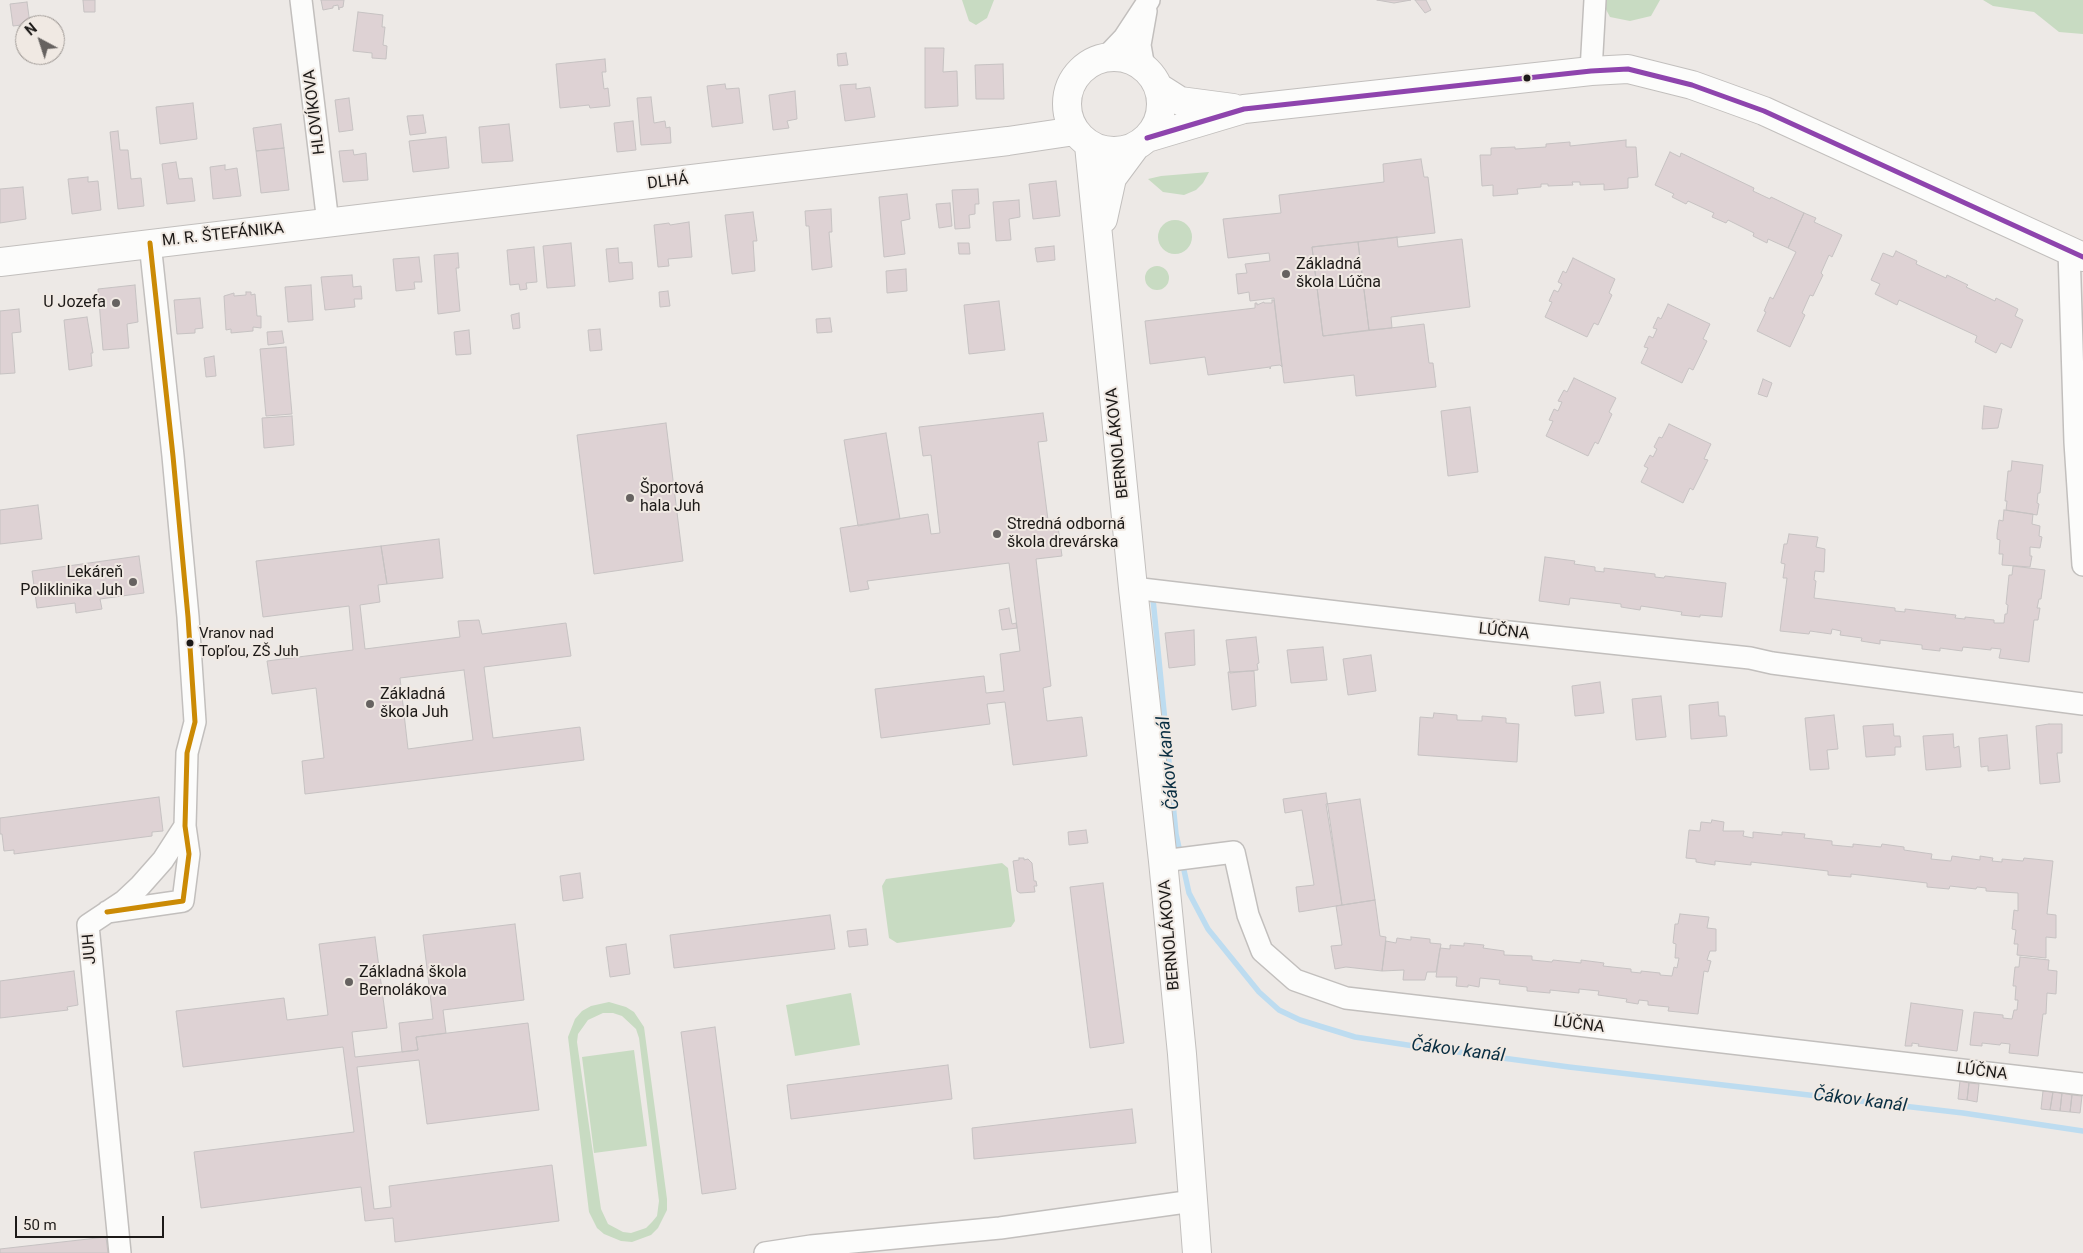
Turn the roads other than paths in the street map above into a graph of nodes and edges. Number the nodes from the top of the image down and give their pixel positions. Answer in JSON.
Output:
{"nodes":[{"id":1,"x":301,"y":0,"type":"edge"},
{"id":2,"x":1595,"y":0,"type":"edge"},
{"id":3,"x":1148,"y":2,"type":"edge"},
{"id":4,"x":1105,"y":58,"type":"junction"},
{"id":5,"x":1591,"y":71,"type":"junction"},
{"id":6,"x":1151,"y":77,"type":"junction"},
{"id":7,"x":1067,"y":98,"type":"junction"},
{"id":8,"x":1244,"y":109,"type":"junction"},
{"id":9,"x":1082,"y":138,"type":"junction"},
{"id":10,"x":1008,"y":141,"type":"junction"},
{"id":11,"x":1141,"y":143,"type":"junction"},
{"id":12,"x":328,"y":223,"type":"junction"},
{"id":13,"x":1098,"y":240,"type":"junction"},
{"id":14,"x":150,"y":243,"type":"junction"},
{"id":15,"x":2076,"y":253,"type":"edge"},
{"id":16,"x":0,"y":262,"type":"edge"},
{"id":17,"x":2083,"y":565,"type":"edge"},
{"id":18,"x":1133,"y":588,"type":"junction"},
{"id":19,"x":2083,"y":704,"type":"edge"},
{"id":20,"x":185,"y":826,"type":"junction"},
{"id":21,"x":1163,"y":861,"type":"junction"},
{"id":22,"x":115,"y":906,"type":"junction"},
{"id":23,"x":2083,"y":1084,"type":"edge"},
{"id":24,"x":1193,"y":1201,"type":"junction"},
{"id":25,"x":120,"y":1253,"type":"edge"},
{"id":26,"x":765,"y":1253,"type":"edge"},
{"id":27,"x":1198,"y":1253,"type":"edge"}],
"edges":[{"from":1,"to":12,"type":"street","name":"HLOVÍKOVA"},
{"from":2,"to":5,"type":"street"},
{"from":3,"to":4,"type":"street"},
{"from":3,"to":6,"type":"street"},
{"from":4,"to":6,"type":"street"},
{"from":4,"to":7,"type":"street"},
{"from":5,"to":8,"type":"street"},
{"from":5,"to":15,"type":"street"},
{"from":6,"to":8,"type":"street"},
{"from":6,"to":11,"type":"street"},
{"from":7,"to":9,"type":"street"},
{"from":7,"to":10,"type":"street"},
{"from":8,"to":11,"type":"street"},
{"from":9,"to":10,"type":"street","name":"DLHÁ"},
{"from":9,"to":11,"type":"street"},
{"from":9,"to":13,"type":"street","name":"BERNOLÁKOVA"},
{"from":10,"to":12,"type":"street","name":"DLHÁ"},
{"from":11,"to":13,"type":"street"},
{"from":12,"to":14,"type":"street","name":"M. R. ŠTEFÁNIKA"},
{"from":13,"to":18,"type":"street","name":"BERNOLÁKOVA"},
{"from":14,"to":16,"type":"street","name":"M. R. ŠTEFÁNIKA"},
{"from":14,"to":20,"type":"street","name":"JUH"},
{"from":15,"to":17,"type":"street"},
{"from":18,"to":19,"type":"street","name":"LÚČNA"},
{"from":18,"to":21,"type":"street","name":"BERNOLÁKOVA"},
{"from":20,"to":22,"type":"street"},
{"from":20,"to":22,"type":"street","name":"JUH"},
{"from":21,"to":23,"type":"street","name":"LÚČNA"},
{"from":21,"to":24,"type":"street","name":"BERNOLÁKOVA"},
{"from":22,"to":25,"type":"street","name":"JUH"},
{"from":24,"to":26,"type":"street"},
{"from":24,"to":27,"type":"street","name":"BERNOLÁKOVA"}]}
